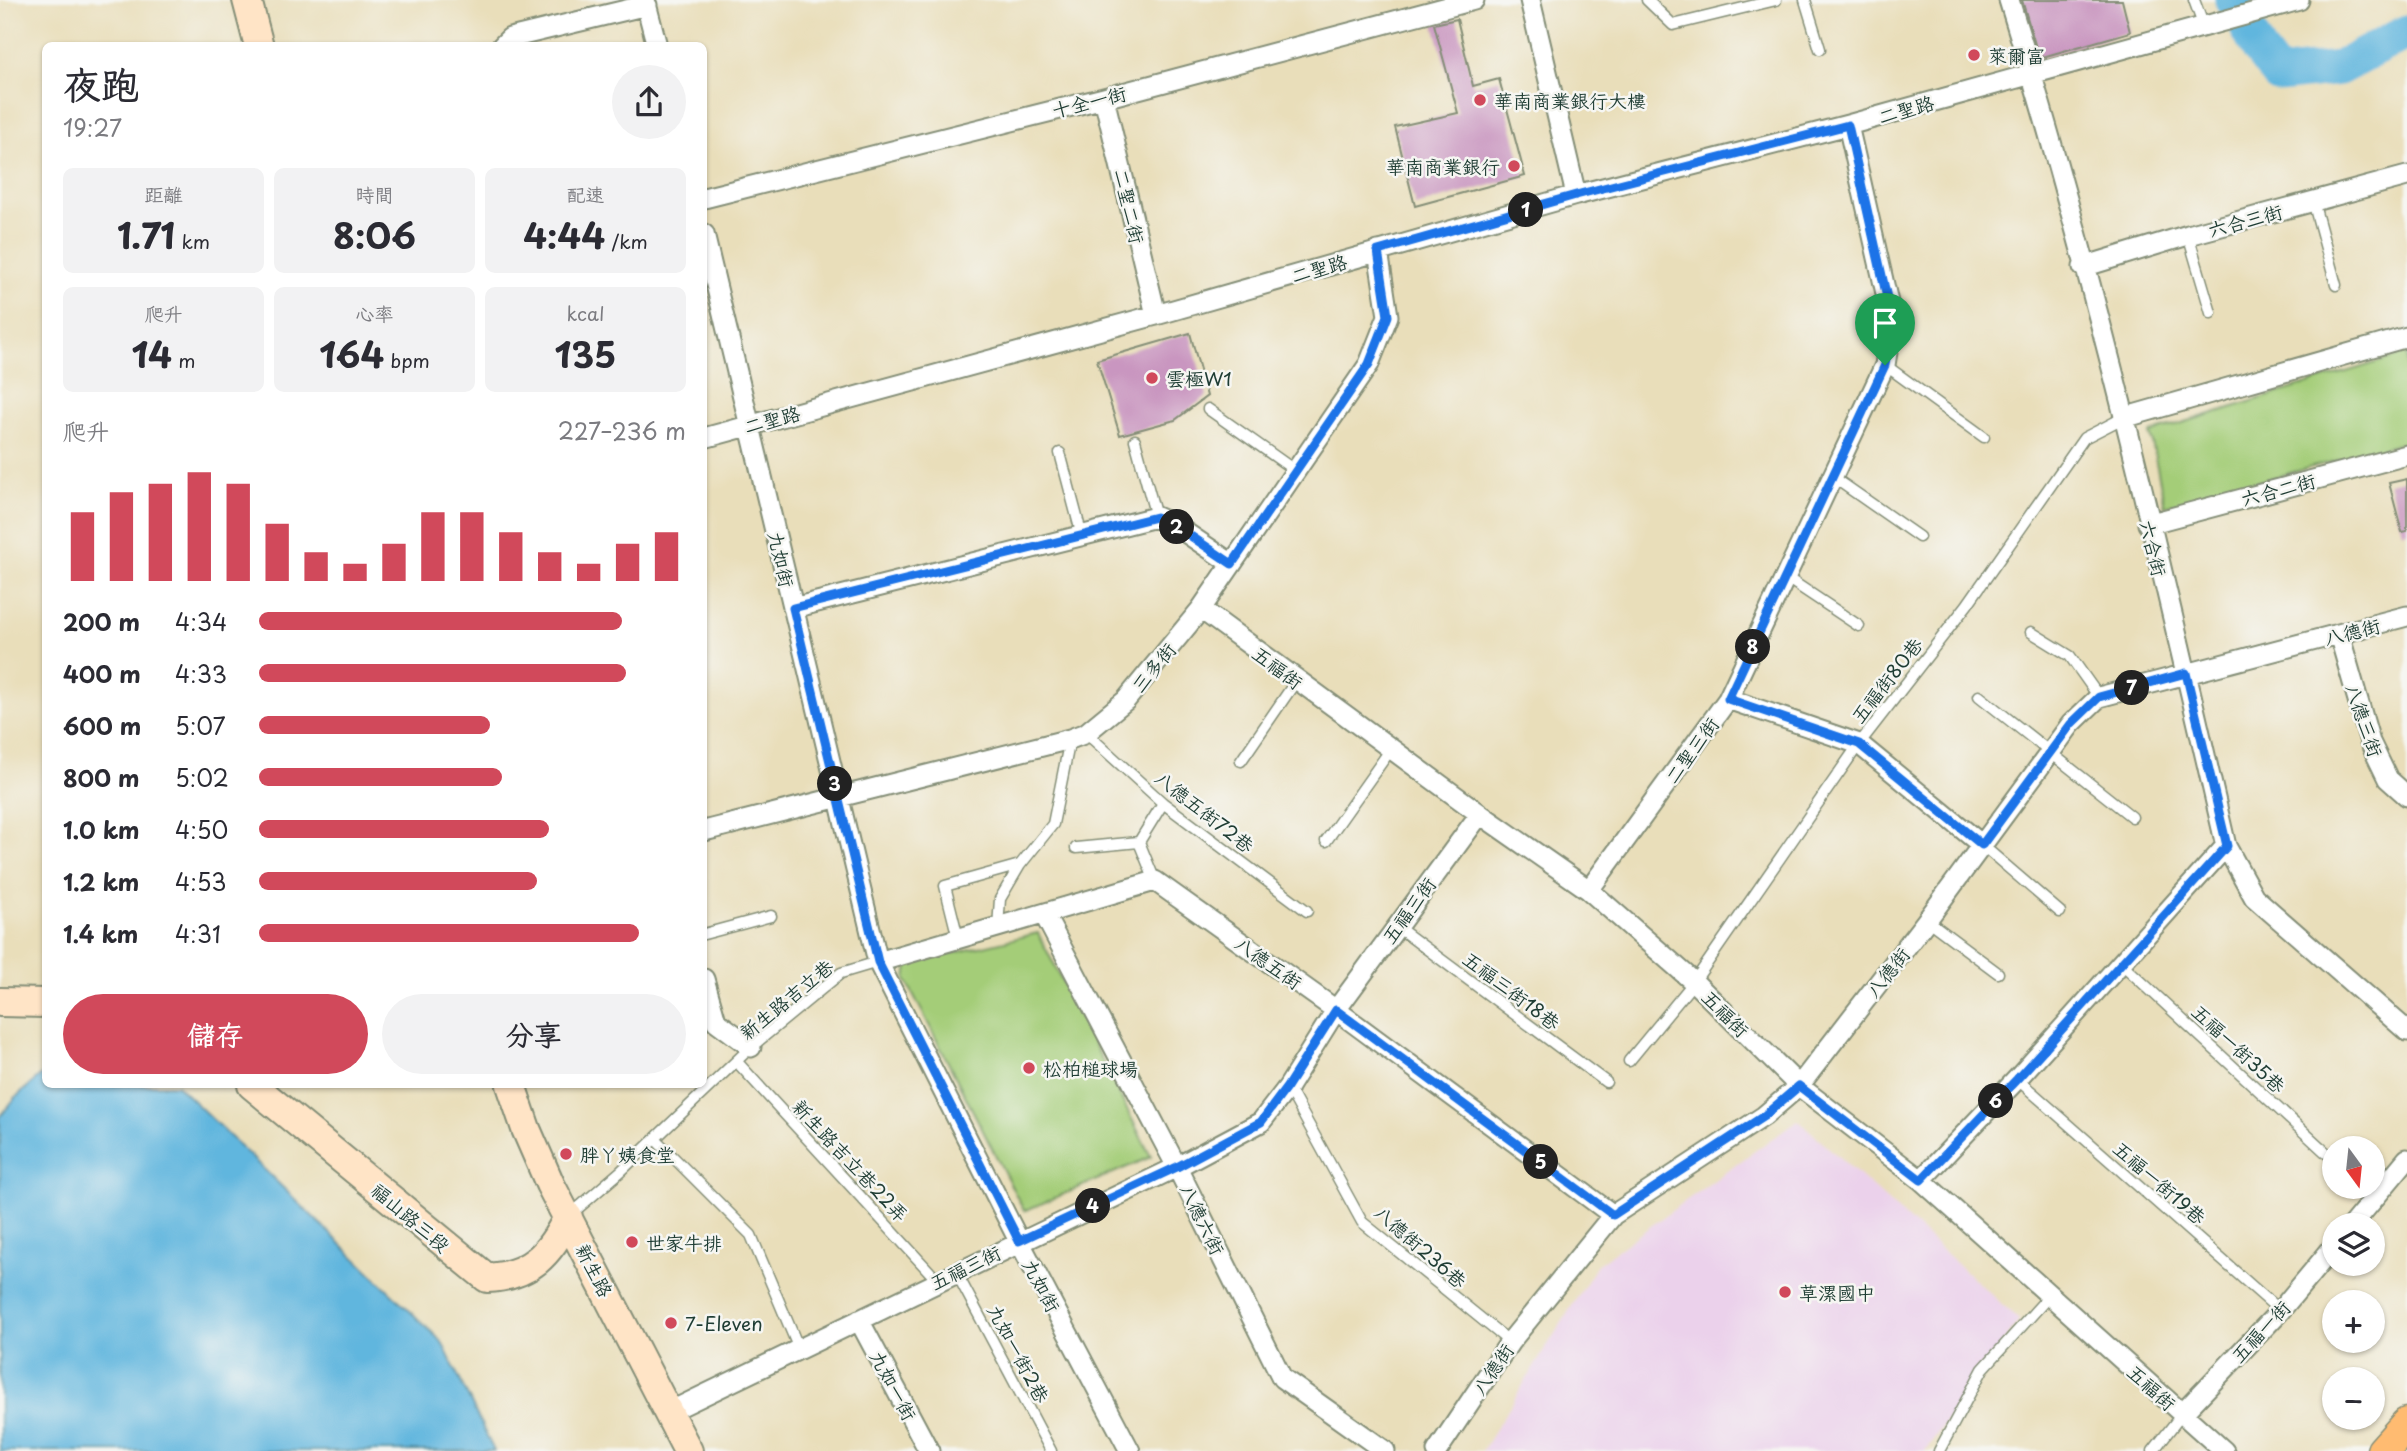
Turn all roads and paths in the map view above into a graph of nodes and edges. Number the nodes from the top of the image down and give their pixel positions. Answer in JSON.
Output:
{"nodes":[{"id":1,"x":247,"y":0,"type":"edge"},
{"id":2,"x":1474,"y":0,"type":"edge"},
{"id":3,"x":1530,"y":0,"type":"edge"},
{"id":4,"x":1647,"y":0,"type":"edge"},
{"id":5,"x":1776,"y":0,"type":"edge"},
{"id":6,"x":1805,"y":0,"type":"edge"},
{"id":7,"x":2009,"y":0,"type":"edge"},
{"id":8,"x":2194,"y":0,"type":"edge"},
{"id":9,"x":2299,"y":0,"type":"edge"},
{"id":10,"x":646,"y":3,"type":"edge"},
{"id":11,"x":2204,"y":27,"type":"junction"},
{"id":12,"x":258,"y":42,"type":"edge"},
{"id":13,"x":506,"y":42,"type":"edge"},
{"id":14,"x":656,"y":42,"type":"edge"},
{"id":15,"x":1820,"y":50,"type":"dead end"},
{"id":16,"x":2032,"y":74,"type":"junction"},
{"id":17,"x":1104,"y":98,"type":"junction"},
{"id":18,"x":1848,"y":125,"type":"junction"},
{"id":19,"x":2407,"y":176,"type":"edge"},
{"id":20,"x":1576,"y":195,"type":"junction"},
{"id":21,"x":707,"y":197,"type":"edge"},
{"id":22,"x":2313,"y":201,"type":"junction"},
{"id":23,"x":2188,"y":235,"type":"junction"},
{"id":24,"x":707,"y":246,"type":"edge"},
{"id":25,"x":1378,"y":251,"type":"junction"},
{"id":26,"x":2083,"y":267,"type":"junction"},
{"id":27,"x":2336,"y":285,"type":"dead end"},
{"id":28,"x":2211,"y":313,"type":"dead end"},
{"id":29,"x":1156,"y":315,"type":"junction"},
{"id":30,"x":2407,"y":337,"type":"edge"},
{"id":31,"x":1885,"y":365,"type":"junction"},
{"id":32,"x":1208,"y":409,"type":"dead end"},
{"id":33,"x":2123,"y":418,"type":"junction"},
{"id":34,"x":750,"y":425,"type":"junction"},
{"id":35,"x":707,"y":437,"type":"edge"},
{"id":36,"x":1984,"y":437,"type":"dead end"},
{"id":37,"x":1135,"y":440,"type":"dead end"},
{"id":38,"x":1059,"y":453,"type":"dead end"},
{"id":39,"x":2407,"y":455,"type":"edge"},
{"id":40,"x":1298,"y":472,"type":"junction"},
{"id":41,"x":1833,"y":477,"type":"junction"},
{"id":42,"x":1156,"y":517,"type":"junction"},
{"id":43,"x":2148,"y":524,"type":"junction"},
{"id":44,"x":1082,"y":537,"type":"junction"},
{"id":45,"x":1919,"y":537,"type":"dead end"},
{"id":46,"x":1232,"y":564,"type":"junction"},
{"id":47,"x":1787,"y":578,"type":"junction"},
{"id":48,"x":793,"y":608,"type":"junction"},
{"id":49,"x":1201,"y":610,"type":"junction"},
{"id":50,"x":2407,"y":617,"type":"edge"},
{"id":51,"x":1859,"y":626,"type":"dead end"},
{"id":52,"x":2031,"y":632,"type":"dead end"},
{"id":53,"x":2339,"y":634,"type":"junction"},
{"id":54,"x":2186,"y":673,"type":"junction"},
{"id":55,"x":1296,"y":681,"type":"junction"},
{"id":56,"x":1979,"y":696,"type":"dead end"},
{"id":57,"x":2099,"y":697,"type":"junction"},
{"id":58,"x":1728,"y":699,"type":"junction"},
{"id":59,"x":1078,"y":736,"type":"junction"},
{"id":60,"x":1859,"y":744,"type":"junction"},
{"id":61,"x":1391,"y":749,"type":"junction"},
{"id":62,"x":2051,"y":753,"type":"junction"},
{"id":63,"x":1241,"y":761,"type":"dead end"},
{"id":64,"x":2407,"y":796,"type":"edge"},
{"id":65,"x":839,"y":797,"type":"junction"},
{"id":66,"x":1163,"y":803,"type":"junction"},
{"id":67,"x":1480,"y":814,"type":"junction"},
{"id":68,"x":2132,"y":817,"type":"dead end"},
{"id":69,"x":707,"y":830,"type":"edge"},
{"id":70,"x":1326,"y":841,"type":"dead end"},
{"id":71,"x":1139,"y":842,"type":"junction"},
{"id":72,"x":1982,"y":845,"type":"junction"},
{"id":73,"x":2227,"y":846,"type":"junction"},
{"id":74,"x":1076,"y":848,"type":"dead end"},
{"id":75,"x":1020,"y":865,"type":"junction"},
{"id":76,"x":1155,"y":881,"type":"junction"},
{"id":77,"x":1589,"y":890,"type":"junction"},
{"id":78,"x":1307,"y":911,"type":"dead end"},
{"id":79,"x":2060,"y":912,"type":"dead end"},
{"id":80,"x":1044,"y":914,"type":"junction"},
{"id":81,"x":771,"y":916,"type":"dead end"},
{"id":82,"x":1927,"y":920,"type":"junction"},
{"id":83,"x":1396,"y":926,"type":"junction"},
{"id":84,"x":998,"y":927,"type":"junction"},
{"id":85,"x":707,"y":933,"type":"edge"},
{"id":86,"x":958,"y":939,"type":"junction"},
{"id":87,"x":878,"y":962,"type":"junction"},
{"id":88,"x":2120,"y":962,"type":"junction"},
{"id":89,"x":1998,"y":973,"type":"dead end"},
{"id":90,"x":1694,"y":982,"type":"junction"},
{"id":91,"x":707,"y":990,"type":"edge"},
{"id":92,"x":0,"y":1003,"type":"edge"},
{"id":93,"x":42,"y":1003,"type":"edge"},
{"id":94,"x":1336,"y":1010,"type":"junction"},
{"id":95,"x":2407,"y":1031,"type":"edge"},
{"id":96,"x":751,"y":1047,"type":"junction"},
{"id":97,"x":1629,"y":1061,"type":"dead end"},
{"id":98,"x":737,"y":1062,"type":"junction"},
{"id":99,"x":2017,"y":1079,"type":"junction"},
{"id":100,"x":1606,"y":1082,"type":"dead end"},
{"id":101,"x":1799,"y":1086,"type":"junction"},
{"id":102,"x":1287,"y":1087,"type":"junction"},
{"id":103,"x":256,"y":1088,"type":"edge"},
{"id":104,"x":513,"y":1088,"type":"edge"},
{"id":105,"x":655,"y":1139,"type":"junction"},
{"id":106,"x":2322,"y":1149,"type":"edge"},
{"id":107,"x":2407,"y":1159,"type":"edge"},
{"id":108,"x":1177,"y":1167,"type":"junction"},
{"id":109,"x":2385,"y":1178,"type":"edge"},
{"id":110,"x":1921,"y":1180,"type":"junction"},
{"id":111,"x":1613,"y":1215,"type":"junction"},
{"id":112,"x":568,"y":1217,"type":"junction"},
{"id":113,"x":1019,"y":1241,"type":"junction"},
{"id":114,"x":2322,"y":1260,"type":"edge"},
{"id":115,"x":956,"y":1272,"type":"junction"},
{"id":116,"x":938,"y":1281,"type":"junction"},
{"id":117,"x":2050,"y":1295,"type":"junction"},
{"id":118,"x":2280,"y":1311,"type":"junction"},
{"id":119,"x":859,"y":1320,"type":"junction"},
{"id":120,"x":1510,"y":1342,"type":"junction"},
{"id":121,"x":799,"y":1349,"type":"junction"},
{"id":122,"x":669,"y":1412,"type":"junction"},
{"id":123,"x":2182,"y":1414,"type":"junction"},
{"id":124,"x":2407,"y":1424,"type":"edge"},
{"id":125,"x":688,"y":1451,"type":"edge"},
{"id":126,"x":929,"y":1451,"type":"edge"},
{"id":127,"x":1051,"y":1451,"type":"edge"},
{"id":128,"x":1130,"y":1451,"type":"edge"},
{"id":129,"x":1385,"y":1451,"type":"edge"},
{"id":130,"x":1437,"y":1451,"type":"edge"},
{"id":131,"x":1939,"y":1451,"type":"edge"},
{"id":132,"x":2153,"y":1451,"type":"edge"},
{"id":133,"x":2224,"y":1451,"type":"edge"},
{"id":134,"x":2383,"y":1451,"type":"edge"}],
"edges":[{"from":1,"to":12,"type":"street"},
{"from":2,"to":17,"type":"street","name":"十全一街"},
{"from":3,"to":20,"type":"street"},
{"from":4,"to":5,"type":"lane"},
{"from":6,"to":15,"type":"lane"},
{"from":7,"to":16,"type":"street","name":"六合街"},
{"from":8,"to":11,"type":"lane"},
{"from":9,"to":11,"type":"street","name":"二聖路"},
{"from":10,"to":13,"type":"street"},
{"from":10,"to":14,"type":"street"},
{"from":11,"to":16,"type":"street","name":"二聖路"},
{"from":16,"to":18,"type":"street","name":"二聖路"},
{"from":16,"to":26,"type":"street","name":"六合街"},
{"from":17,"to":21,"type":"street","name":"十全一街"},
{"from":17,"to":29,"type":"street","name":"二聖二街"},
{"from":18,"to":20,"type":"street","name":"二聖路"},
{"from":18,"to":31,"type":"street","name":"二聖三街"},
{"from":19,"to":22,"type":"street","name":"六合三街"},
{"from":20,"to":25,"type":"street","name":"二聖路"},
{"from":22,"to":23,"type":"street","name":"六合三街"},
{"from":22,"to":27,"type":"lane"},
{"from":23,"to":26,"type":"street","name":"六合三街"},
{"from":23,"to":28,"type":"lane"},
{"from":24,"to":34,"type":"street","name":"九如街"},
{"from":25,"to":29,"type":"street","name":"二聖路"},
{"from":25,"to":40,"type":"street","name":"三多街"},
{"from":26,"to":33,"type":"street","name":"六合街"},
{"from":29,"to":34,"type":"street","name":"二聖路"},
{"from":30,"to":33,"type":"street"},
{"from":31,"to":36,"type":"lane"},
{"from":31,"to":41,"type":"street","name":"二聖三街"},
{"from":32,"to":40,"type":"lane"},
{"from":33,"to":43,"type":"street","name":"六合街"},
{"from":33,"to":60,"type":"lane","name":"五福街80巷"},
{"from":34,"to":35,"type":"street","name":"二聖路"},
{"from":34,"to":48,"type":"street","name":"九如街"},
{"from":37,"to":42,"type":"lane"},
{"from":38,"to":44,"type":"lane"},
{"from":39,"to":43,"type":"street","name":"六合二街"},
{"from":40,"to":46,"type":"street","name":"三多街"},
{"from":41,"to":45,"type":"lane"},
{"from":41,"to":47,"type":"street","name":"二聖三街"},
{"from":42,"to":44,"type":"street"},
{"from":42,"to":46,"type":"street"},
{"from":43,"to":54,"type":"street","name":"六合街"},
{"from":44,"to":48,"type":"street"},
{"from":46,"to":49,"type":"street","name":"三多街"},
{"from":47,"to":51,"type":"lane"},
{"from":47,"to":58,"type":"street","name":"二聖三街"},
{"from":48,"to":65,"type":"street","name":"九如街"},
{"from":49,"to":55,"type":"street","name":"五福街"},
{"from":49,"to":59,"type":"street","name":"三多街"},
{"from":50,"to":53,"type":"street","name":"八德街"},
{"from":52,"to":57,"type":"lane"},
{"from":53,"to":54,"type":"street","name":"八德街"},
{"from":53,"to":64,"type":"street","name":"八德三街"},
{"from":54,"to":57,"type":"street","name":"八德街"},
{"from":54,"to":73,"type":"street","name":"六合街"},
{"from":55,"to":61,"type":"street","name":"五福街"},
{"from":55,"to":63,"type":"lane"},
{"from":56,"to":62,"type":"lane"},
{"from":57,"to":62,"type":"street","name":"八德街"},
{"from":58,"to":60,"type":"street"},
{"from":58,"to":77,"type":"street","name":"二聖三街"},
{"from":59,"to":65,"type":"street","name":"三多街"},
{"from":59,"to":66,"type":"lane","name":"八德五街72巷"},
{"from":59,"to":75,"type":"lane"},
{"from":60,"to":72,"type":"street"},
{"from":60,"to":90,"type":"lane","name":"五福街80巷"},
{"from":61,"to":67,"type":"street","name":"五福街"},
{"from":61,"to":70,"type":"lane"},
{"from":62,"to":68,"type":"lane"},
{"from":62,"to":72,"type":"street","name":"八德街"},
{"from":65,"to":69,"type":"street","name":"三多街"},
{"from":65,"to":87,"type":"street","name":"九如街"},
{"from":66,"to":71,"type":"lane"},
{"from":66,"to":78,"type":"lane","name":"八德五街72巷"},
{"from":67,"to":77,"type":"street","name":"五福街"},
{"from":67,"to":83,"type":"street","name":"五福三街"},
{"from":71,"to":74,"type":"lane"},
{"from":71,"to":76,"type":"lane"},
{"from":72,"to":79,"type":"lane"},
{"from":72,"to":82,"type":"street","name":"八德街"},
{"from":73,"to":88,"type":"street"},
{"from":73,"to":95,"type":"street","name":"六合街"},
{"from":75,"to":84,"type":"lane"},
{"from":75,"to":86,"type":"lane"},
{"from":76,"to":80,"type":"street"},
{"from":76,"to":94,"type":"street","name":"八德五街"},
{"from":77,"to":90,"type":"street","name":"五福街"},
{"from":80,"to":84,"type":"street"},
{"from":80,"to":108,"type":"street","name":"八德六街"},
{"from":81,"to":85,"type":"lane"},
{"from":82,"to":89,"type":"lane"},
{"from":82,"to":101,"type":"street","name":"八德街"},
{"from":83,"to":94,"type":"street","name":"五福三街"},
{"from":83,"to":100,"type":"lane","name":"五福三街18巷"},
{"from":84,"to":86,"type":"street"},
{"from":86,"to":87,"type":"street"},
{"from":87,"to":96,"type":"lane","name":"新生路吉立巷"},
{"from":87,"to":113,"type":"street","name":"九如街"},
{"from":88,"to":99,"type":"street"},
{"from":88,"to":106,"type":"lane","name":"五福一街35巷"},
{"from":90,"to":97,"type":"lane","name":"五福街80巷"},
{"from":90,"to":101,"type":"street","name":"五福街"},
{"from":91,"to":96,"type":"street"},
{"from":92,"to":93,"type":"street"},
{"from":94,"to":102,"type":"street","name":"五福三街"},
{"from":94,"to":111,"type":"street","name":"八德五街"},
{"from":96,"to":98,"type":"lane","name":"新生路吉立巷"},
{"from":98,"to":105,"type":"lane","name":"新生路吉立巷"},
{"from":98,"to":116,"type":"lane","name":"新生路吉立巷22弄"},
{"from":99,"to":110,"type":"street"},
{"from":99,"to":118,"type":"lane","name":"五福一街19巷"},
{"from":101,"to":110,"type":"street","name":"五福街"},
{"from":101,"to":111,"type":"street","name":"八德街"},
{"from":102,"to":108,"type":"street","name":"五福三街"},
{"from":102,"to":120,"type":"lane","name":"八德街236巷"},
{"from":103,"to":112,"type":"street","name":"福山路三段"},
{"from":104,"to":112,"type":"street","name":"新生路"},
{"from":105,"to":112,"type":"lane","name":"新生路吉立巷"},
{"from":105,"to":121,"type":"lane"},
{"from":107,"to":109,"type":"street"},
{"from":108,"to":113,"type":"street","name":"五福三街"},
{"from":108,"to":129,"type":"street","name":"八德六街"},
{"from":110,"to":117,"type":"street","name":"五福街"},
{"from":111,"to":120,"type":"street","name":"八德街"},
{"from":112,"to":122,"type":"street","name":"新生路"},
{"from":113,"to":115,"type":"street","name":"五福三街"},
{"from":113,"to":128,"type":"street","name":"九如街"},
{"from":114,"to":118,"type":"street","name":"五福一街"},
{"from":115,"to":116,"type":"street","name":"五福三街"},
{"from":115,"to":127,"type":"lane","name":"九如一街2巷"},
{"from":116,"to":119,"type":"street","name":"五福三街"},
{"from":117,"to":123,"type":"street","name":"五福街"},
{"from":117,"to":131,"type":"lane"},
{"from":118,"to":123,"type":"street","name":"五福一街"},
{"from":119,"to":121,"type":"street","name":"五福三街"},
{"from":119,"to":126,"type":"street","name":"九如一街"},
{"from":120,"to":130,"type":"street","name":"八德街"},
{"from":121,"to":122,"type":"street","name":"五福三街"},
{"from":122,"to":125,"type":"street","name":"新生路"},
{"from":123,"to":132,"type":"lane"},
{"from":123,"to":133,"type":"street","name":"五福街"},
{"from":124,"to":134,"type":"main road"}]}
